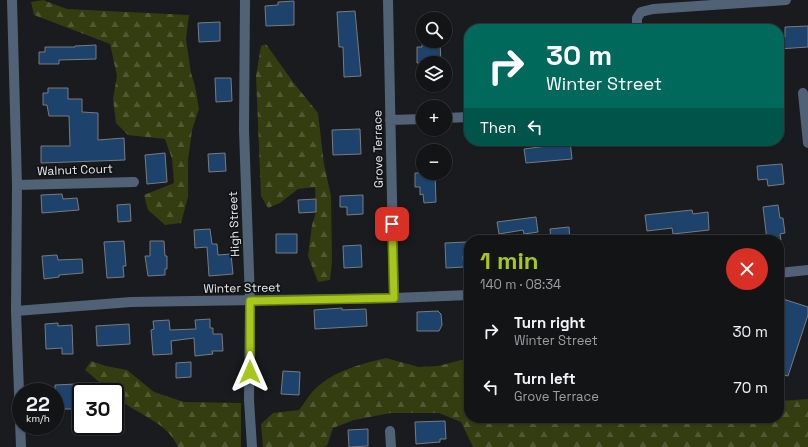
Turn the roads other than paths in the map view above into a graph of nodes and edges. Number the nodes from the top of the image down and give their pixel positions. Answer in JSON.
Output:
{"nodes":[{"id":1,"x":12,"y":0,"type":"edge"},
{"id":2,"x":245,"y":0,"type":"edge"},
{"id":3,"x":388,"y":0,"type":"edge"},
{"id":4,"x":786,"y":0,"type":"edge"},
{"id":5,"x":638,"y":24,"type":"edge"},
{"id":6,"x":803,"y":93,"type":"dead end"},
{"id":7,"x":464,"y":117,"type":"edge"},
{"id":8,"x":452,"y":118,"type":"edge"},
{"id":9,"x":416,"y":119,"type":"edge"},
{"id":10,"x":390,"y":120,"type":"junction"},
{"id":11,"x":808,"y":144,"type":"edge"},
{"id":12,"x":134,"y":182,"type":"dead end"},
{"id":13,"x":17,"y":185,"type":"junction"},
{"id":14,"x":808,"y":270,"type":"edge"},
{"id":15,"x":784,"y":272,"type":"edge"},
{"id":16,"x":464,"y":295,"type":"edge"},
{"id":17,"x":394,"y":298,"type":"junction"},
{"id":18,"x":250,"y":301,"type":"junction"},
{"id":19,"x":16,"y":311,"type":"junction"},
{"id":20,"x":390,"y":431,"type":"dead end"},
{"id":21,"x":20,"y":447,"type":"edge"},
{"id":22,"x":252,"y":447,"type":"edge"},
{"id":23,"x":391,"y":447,"type":"edge"}],
"edges":[{"from":1,"to":13,"type":"street"},
{"from":2,"to":18,"type":"street","name":"High Street"},
{"from":3,"to":10,"type":"street","name":"Grove Terrace"},
{"from":4,"to":5,"type":"street"},
{"from":6,"to":11,"type":"street"},
{"from":7,"to":8,"type":"street"},
{"from":9,"to":10,"type":"street"},
{"from":10,"to":17,"type":"street","name":"Grove Terrace"},
{"from":12,"to":13,"type":"street","name":"Walnut Court"},
{"from":13,"to":19,"type":"street"},
{"from":14,"to":15,"type":"street"},
{"from":16,"to":17,"type":"street","name":"Winter Street"},
{"from":17,"to":18,"type":"street","name":"Winter Street"},
{"from":18,"to":19,"type":"street","name":"Winter Street"},
{"from":18,"to":22,"type":"street","name":"High Street"},
{"from":19,"to":21,"type":"street"},
{"from":20,"to":23,"type":"street"}]}
